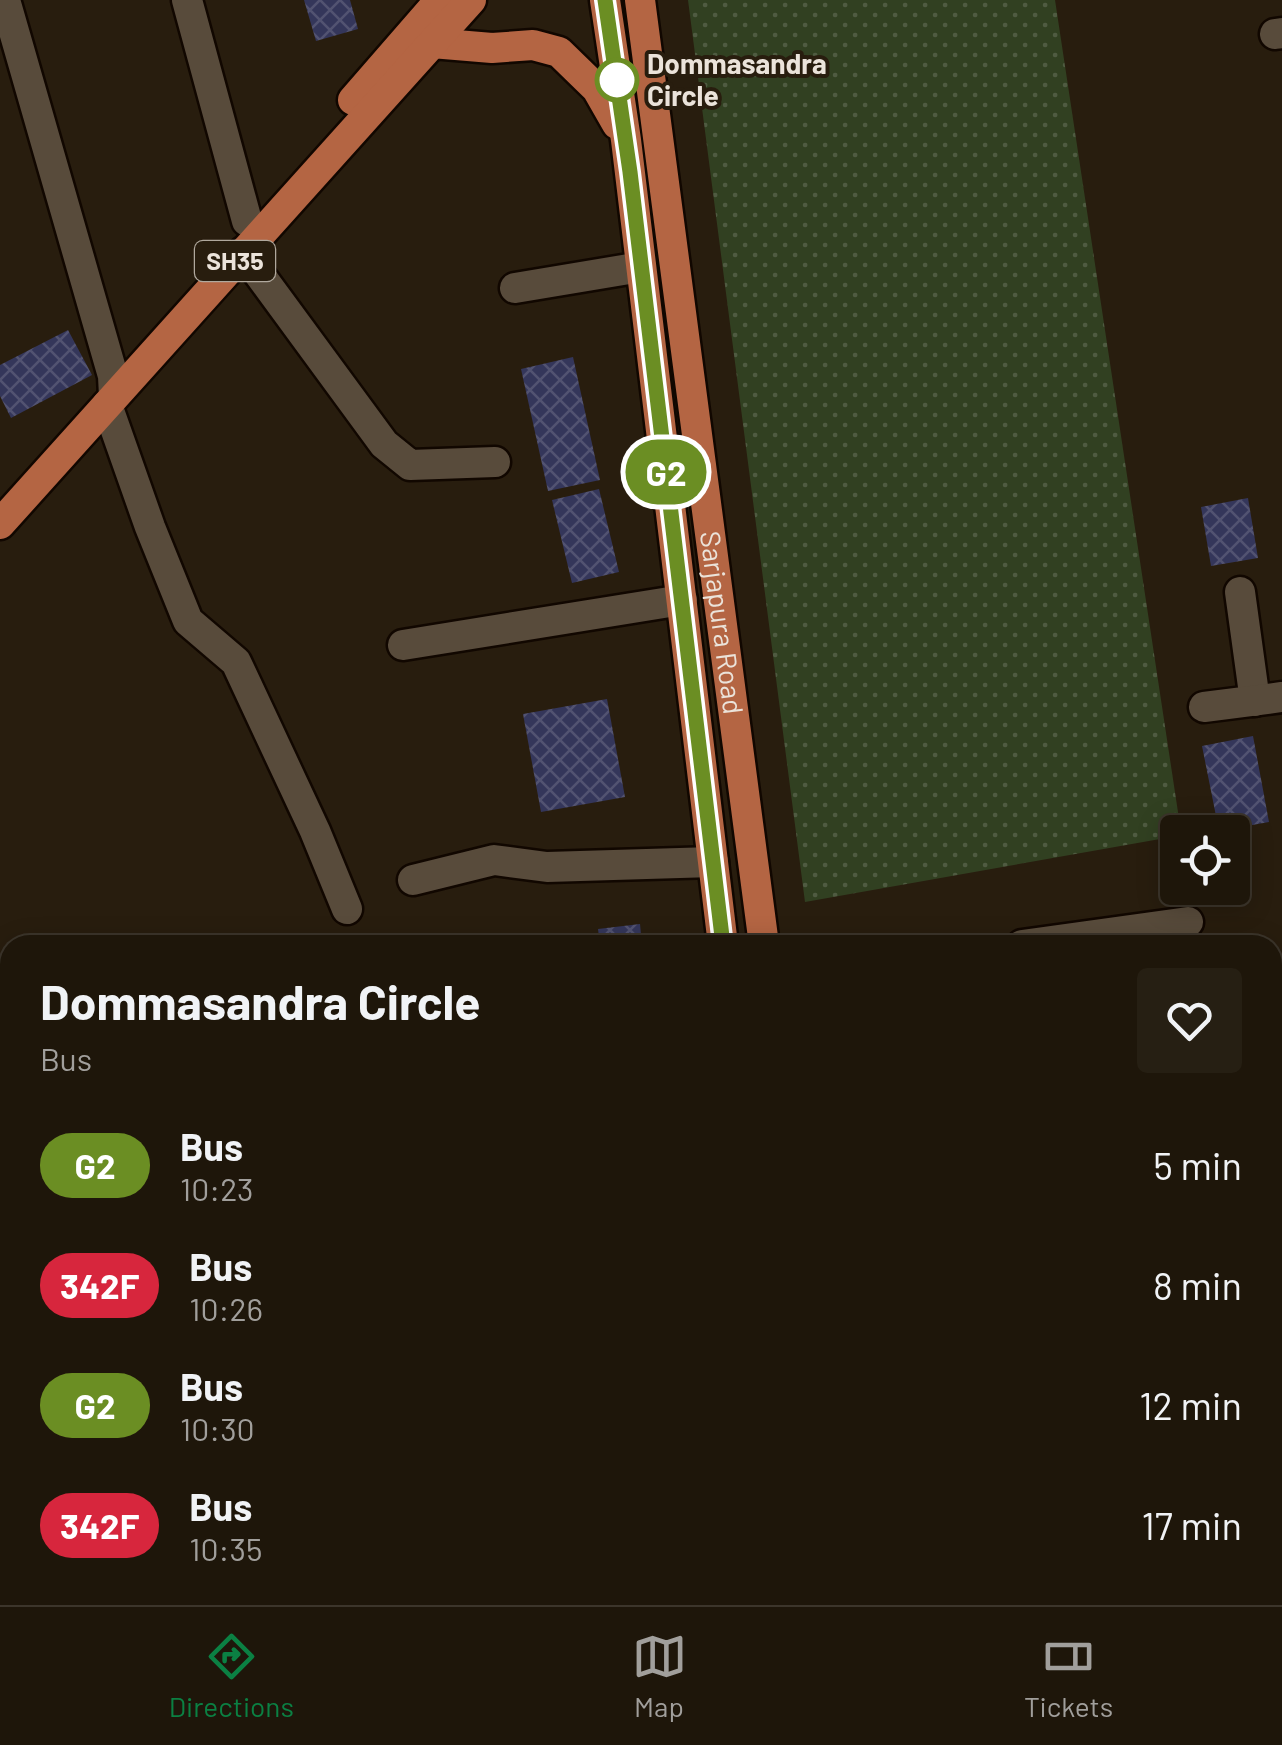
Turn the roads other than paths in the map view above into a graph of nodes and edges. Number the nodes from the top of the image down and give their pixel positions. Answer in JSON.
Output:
{"nodes":[{"id":1,"x":5,"y":0,"type":"edge"},
{"id":2,"x":188,"y":0,"type":"edge"},
{"id":3,"x":440,"y":0,"type":"edge"},
{"id":4,"x":471,"y":0,"type":"edge"},
{"id":5,"x":604,"y":0,"type":"edge"},
{"id":6,"x":640,"y":0,"type":"edge"},
{"id":7,"x":432,"y":43,"type":"junction"},
{"id":8,"x":626,"y":140,"type":"junction"},
{"id":9,"x":248,"y":221,"type":"junction"},
{"id":10,"x":243,"y":252,"type":"junction"},
{"id":11,"x":641,"y":267,"type":"junction"},
{"id":12,"x":515,"y":288,"type":"dead end"},
{"id":13,"x":112,"y":392,"type":"junction"},
{"id":14,"x":496,"y":462,"type":"dead end"},
{"id":15,"x":0,"y":493,"type":"edge"},
{"id":16,"x":0,"y":524,"type":"edge"},
{"id":17,"x":1240,"y":592,"type":"dead end"},
{"id":18,"x":682,"y":600,"type":"junction"},
{"id":19,"x":402,"y":645,"type":"dead end"},
{"id":20,"x":1268,"y":699,"type":"edge"},
{"id":21,"x":1204,"y":708,"type":"dead end"},
{"id":22,"x":713,"y":862,"type":"junction"},
{"id":23,"x":413,"y":880,"type":"dead end"},
{"id":24,"x":347,"y":909,"type":"dead end"},
{"id":25,"x":1188,"y":922,"type":"dead end"},
{"id":26,"x":722,"y":935,"type":"edge"},
{"id":27,"x":763,"y":935,"type":"edge"},
{"id":28,"x":1094,"y":935,"type":"edge"}],
"edges":[{"from":1,"to":13,"type":"street"},
{"from":2,"to":9,"type":"street"},
{"from":3,"to":9,"type":"main road","number":"SH35"},
{"from":4,"to":7,"type":"main road","number":"SH35"},
{"from":5,"to":8,"type":"main road","name":"Sarjapura Road"},
{"from":6,"to":27,"type":"main road","name":"Sarjapura Road"},
{"from":7,"to":8,"type":"main road"},
{"from":7,"to":10,"type":"main road","number":"SH35"},
{"from":8,"to":11,"type":"main road","name":"Sarjapura Road"},
{"from":9,"to":13,"type":"main road","number":"SH35"},
{"from":10,"to":13,"type":"main road","number":"SH35"},
{"from":10,"to":14,"type":"street"},
{"from":11,"to":12,"type":"street"},
{"from":11,"to":18,"type":"main road","name":"Sarjapura Road"},
{"from":13,"to":15,"type":"main road","number":"SH35"},
{"from":13,"to":16,"type":"main road","number":"SH35"},
{"from":13,"to":24,"type":"street"},
{"from":17,"to":20,"type":"street"},
{"from":18,"to":19,"type":"street"},
{"from":18,"to":22,"type":"main road","name":"Sarjapura Road"},
{"from":20,"to":21,"type":"street"},
{"from":22,"to":23,"type":"street"},
{"from":22,"to":26,"type":"main road","name":"Sarjapura Road"},
{"from":25,"to":28,"type":"street"}]}
